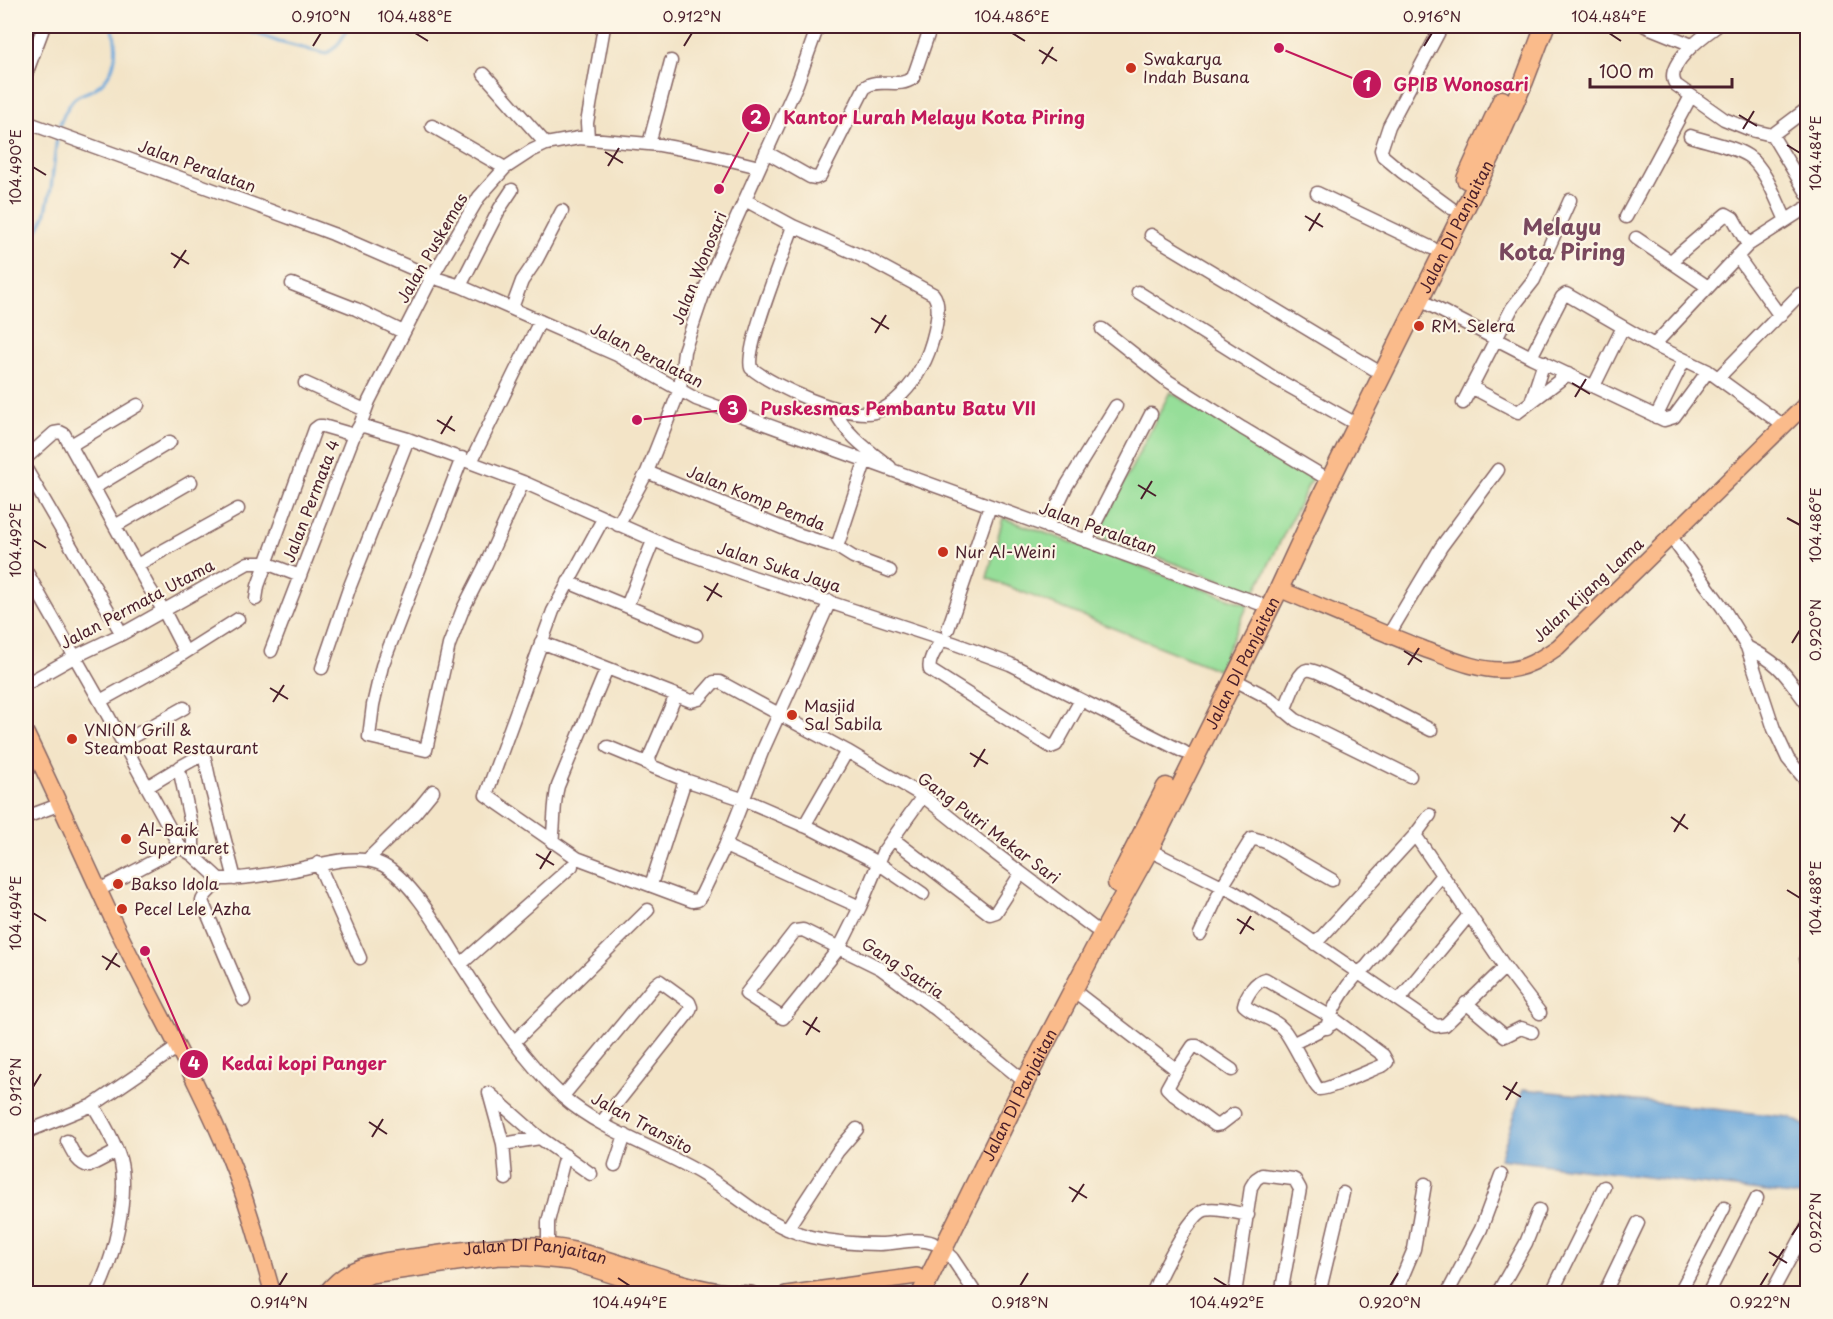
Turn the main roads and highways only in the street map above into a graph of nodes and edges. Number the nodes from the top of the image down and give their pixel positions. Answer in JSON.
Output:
{"nodes":[{"id":1,"x":1532,"y":26,"type":"edge"},
{"id":2,"x":1545,"y":26,"type":"edge"},
{"id":3,"x":1438,"y":250,"type":"junction"},
{"id":4,"x":1805,"y":408,"type":"edge"},
{"id":5,"x":1279,"y":589,"type":"junction"},
{"id":6,"x":26,"y":733,"type":"edge"},
{"id":7,"x":1143,"y":847,"type":"junction"},
{"id":8,"x":1122,"y":886,"type":"junction"},
{"id":9,"x":935,"y":1242,"type":"junction"},
{"id":10,"x":914,"y":1288,"type":"edge"},
{"id":11,"x":688,"y":1289,"type":"edge"},
{"id":12,"x":273,"y":1293,"type":"edge"},
{"id":13,"x":325,"y":1293,"type":"edge"},
{"id":14,"x":342,"y":1293,"type":"edge"},
{"id":15,"x":671,"y":1293,"type":"edge"},
{"id":16,"x":751,"y":1293,"type":"edge"},
{"id":17,"x":786,"y":1293,"type":"edge"}],
"edges":[{"from":1,"to":3,"type":"highway","name":"Jalan DI Panjaitan"},
{"from":2,"to":3,"type":"highway","name":"Jalan DI Panjaitan"},
{"from":3,"to":5,"type":"highway","name":"Jalan DI Panjaitan"},
{"from":3,"to":7,"type":"highway","name":"Jalan DI Panjaitan"},
{"from":4,"to":5,"type":"main road","name":"Jalan Kijang Lama"},
{"from":5,"to":7,"type":"highway","name":"Jalan DI Panjaitan"},
{"from":6,"to":12,"type":"main road"},
{"from":7,"to":8,"type":"highway","name":"Jalan DI Panjaitan"},
{"from":8,"to":9,"type":"highway","name":"Jalan DI Panjaitan"},
{"from":8,"to":9,"type":"highway","name":"Jalan DI Panjaitan"},
{"from":9,"to":10,"type":"highway","name":"Jalan DI Panjaitan"},
{"from":10,"to":17,"type":"main road","name":"Jalan DI Panjaitan"},
{"from":11,"to":13,"type":"main road","name":"Jalan DI Panjaitan"},
{"from":11,"to":16,"type":"main road","name":"Jalan DI Panjaitan"},
{"from":14,"to":15,"type":"main road"}]}
